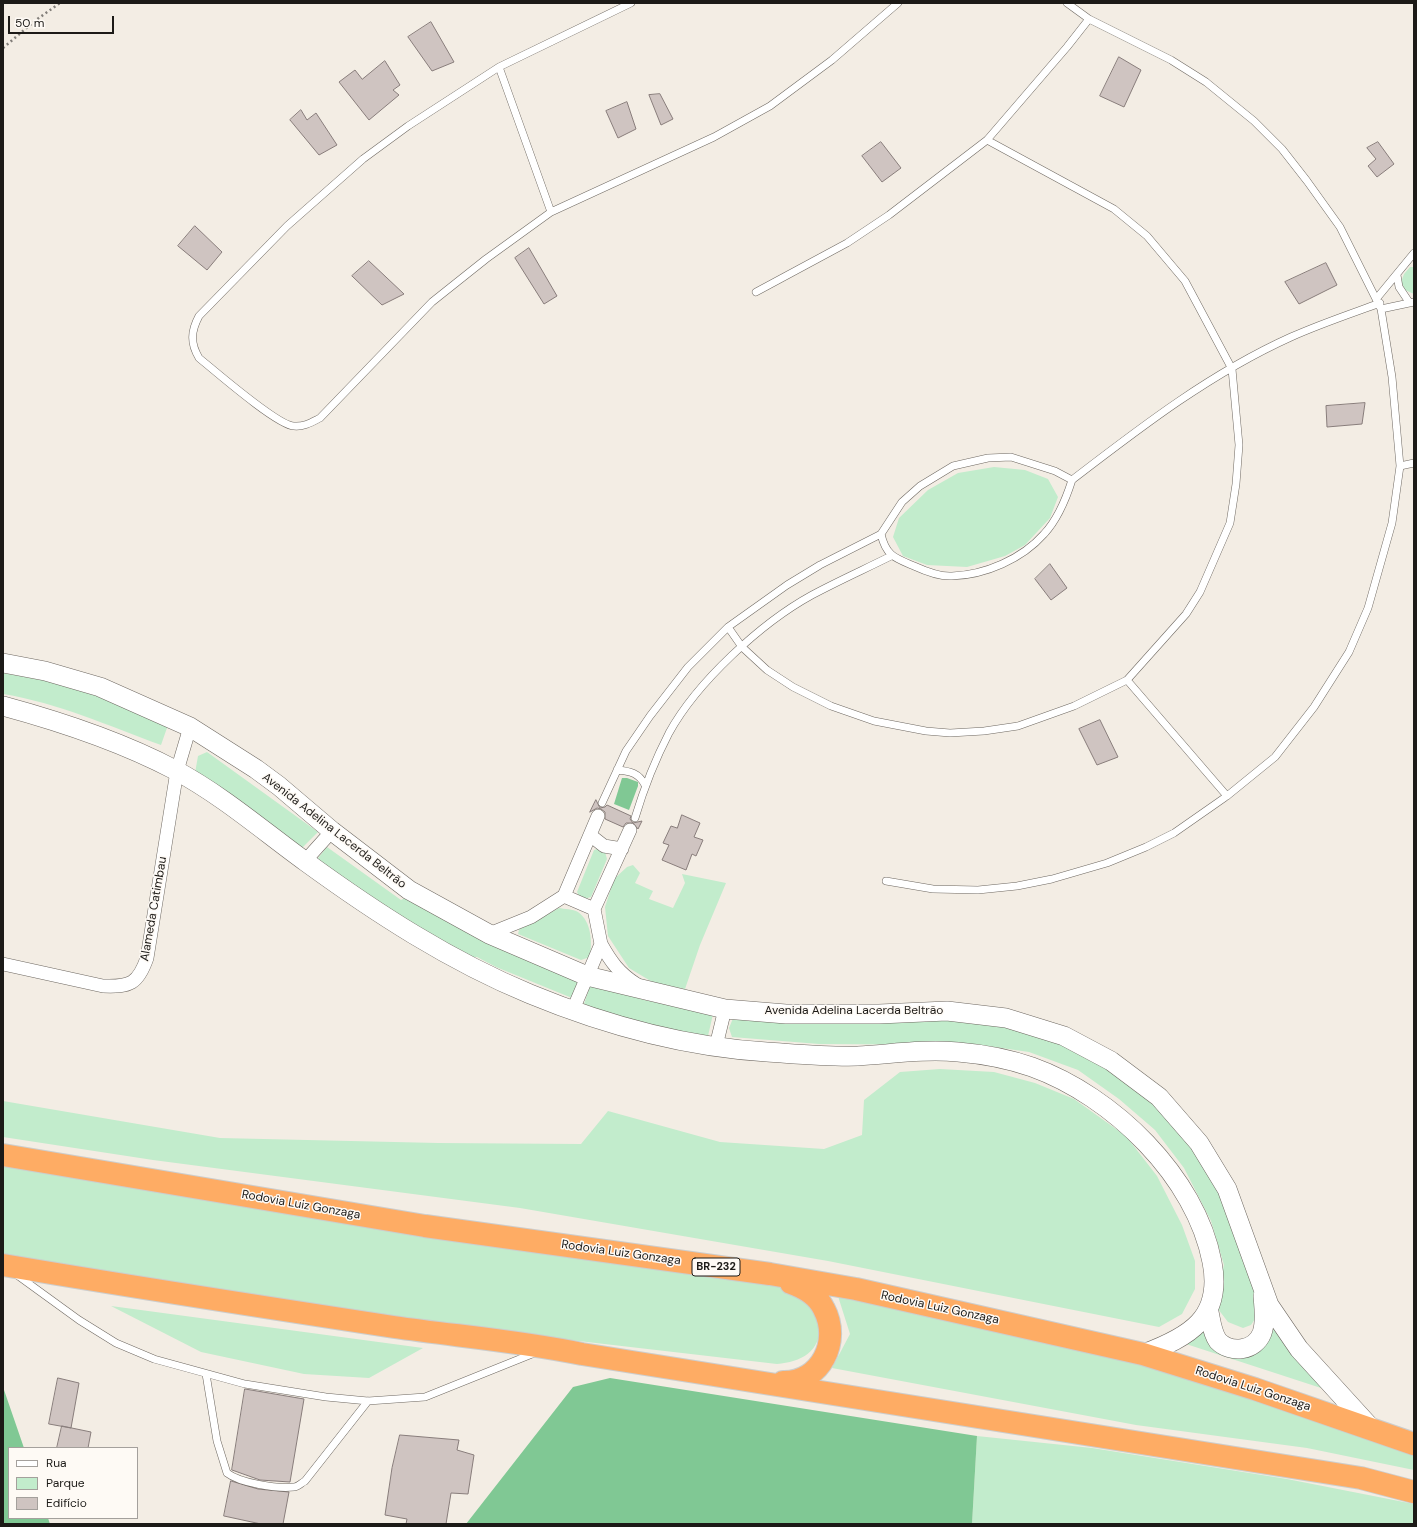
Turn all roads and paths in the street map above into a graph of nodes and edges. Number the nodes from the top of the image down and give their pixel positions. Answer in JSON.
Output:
{"nodes":[{"id":1,"x":60,"y":3,"type":"edge"},
{"id":2,"x":631,"y":3,"type":"edge"},
{"id":3,"x":898,"y":3,"type":"edge"},
{"id":4,"x":1067,"y":3,"type":"edge"},
{"id":5,"x":1089,"y":19,"type":"junction"},
{"id":6,"x":3,"y":48,"type":"edge"},
{"id":7,"x":499,"y":67,"type":"junction"},
{"id":8,"x":987,"y":140,"type":"junction"},
{"id":9,"x":551,"y":212,"type":"junction"},
{"id":10,"x":1414,"y":253,"type":"edge"},
{"id":11,"x":1397,"y":275,"type":"junction"},
{"id":12,"x":756,"y":292,"type":"dead end"},
{"id":13,"x":1411,"y":302,"type":"edge"},
{"id":14,"x":1379,"y":303,"type":"junction"},
{"id":15,"x":1232,"y":368,"type":"junction"},
{"id":16,"x":1414,"y":463,"type":"edge"},
{"id":17,"x":1400,"y":466,"type":"junction"},
{"id":18,"x":1072,"y":480,"type":"junction"},
{"id":19,"x":881,"y":534,"type":"junction"},
{"id":20,"x":891,"y":556,"type":"junction"},
{"id":21,"x":728,"y":627,"type":"junction"},
{"id":22,"x":742,"y":647,"type":"junction"},
{"id":23,"x":3,"y":663,"type":"edge"},
{"id":24,"x":1127,"y":680,"type":"junction"},
{"id":25,"x":3,"y":706,"type":"edge"},
{"id":26,"x":190,"y":727,"type":"junction"},
{"id":27,"x":617,"y":770,"type":"junction"},
{"id":28,"x":177,"y":771,"type":"junction"},
{"id":29,"x":645,"y":784,"type":"junction"},
{"id":30,"x":1227,"y":796,"type":"junction"},
{"id":31,"x":602,"y":803,"type":"dead end"},
{"id":32,"x":598,"y":816,"type":"dead end"},
{"id":33,"x":635,"y":818,"type":"dead end"},
{"id":34,"x":630,"y":830,"type":"dead end"},
{"id":35,"x":332,"y":831,"type":"junction"},
{"id":36,"x":590,"y":835,"type":"junction"},
{"id":37,"x":622,"y":849,"type":"junction"},
{"id":38,"x":305,"y":862,"type":"junction"},
{"id":39,"x":886,"y":881,"type":"dead end"},
{"id":40,"x":564,"y":896,"type":"junction"},
{"id":41,"x":594,"y":909,"type":"junction"},
{"id":42,"x":489,"y":934,"type":"junction"},
{"id":43,"x":601,"y":944,"type":"junction"},
{"id":44,"x":3,"y":964,"type":"edge"},
{"id":45,"x":587,"y":976,"type":"junction"},
{"id":46,"x":652,"y":993,"type":"junction"},
{"id":47,"x":725,"y":1009,"type":"junction"},
{"id":48,"x":572,"y":1012,"type":"junction"},
{"id":49,"x":716,"y":1046,"type":"junction"},
{"id":50,"x":3,"y":1155,"type":"edge"},
{"id":51,"x":3,"y":1265,"type":"edge"},
{"id":52,"x":770,"y":1274,"type":"junction"},
{"id":53,"x":1263,"y":1291,"type":"junction"},
{"id":54,"x":1209,"y":1312,"type":"junction"},
{"id":55,"x":549,"y":1347,"type":"junction"},
{"id":56,"x":1143,"y":1354,"type":"junction"},
{"id":57,"x":206,"y":1374,"type":"junction"},
{"id":58,"x":750,"y":1380,"type":"junction"},
{"id":59,"x":368,"y":1401,"type":"junction"},
{"id":60,"x":1371,"y":1428,"type":"junction"},
{"id":61,"x":1414,"y":1444,"type":"edge"},
{"id":62,"x":1414,"y":1492,"type":"edge"}],
"edges":[{"from":1,"to":6,"type":"path"},
{"from":2,"to":7,"type":"lane"},
{"from":3,"to":9,"type":"lane"},
{"from":4,"to":5,"type":"lane"},
{"from":5,"to":8,"type":"lane"},
{"from":5,"to":14,"type":"lane"},
{"from":7,"to":9,"type":"lane"},
{"from":7,"to":9,"type":"lane"},
{"from":8,"to":12,"type":"lane"},
{"from":8,"to":15,"type":"lane"},
{"from":10,"to":11,"type":"lane"},
{"from":11,"to":13,"type":"lane"},
{"from":11,"to":14,"type":"lane"},
{"from":13,"to":14,"type":"lane"},
{"from":14,"to":15,"type":"lane"},
{"from":14,"to":17,"type":"lane"},
{"from":15,"to":18,"type":"lane"},
{"from":15,"to":24,"type":"lane"},
{"from":16,"to":17,"type":"lane"},
{"from":17,"to":30,"type":"lane"},
{"from":18,"to":19,"type":"lane"},
{"from":18,"to":20,"type":"lane"},
{"from":19,"to":20,"type":"lane"},
{"from":19,"to":21,"type":"lane"},
{"from":20,"to":22,"type":"lane"},
{"from":21,"to":22,"type":"lane"},
{"from":21,"to":27,"type":"lane"},
{"from":22,"to":24,"type":"lane"},
{"from":22,"to":29,"type":"lane"},
{"from":23,"to":26,"type":"main road","name":"Avenida Adelina Lacerda Beltrão"},
{"from":24,"to":30,"type":"lane"},
{"from":25,"to":28,"type":"main road"},
{"from":26,"to":28,"type":"street"},
{"from":26,"to":35,"type":"main road","name":"Avenida Adelina Lacerda Beltrão"},
{"from":27,"to":29,"type":"lane"},
{"from":27,"to":31,"type":"lane"},
{"from":28,"to":38,"type":"main road"},
{"from":28,"to":44,"type":"street","name":"Alameda Catimbau"},
{"from":29,"to":33,"type":"lane"},
{"from":30,"to":39,"type":"lane"},
{"from":32,"to":36,"type":"street"},
{"from":34,"to":37,"type":"street"},
{"from":35,"to":38,"type":"street"},
{"from":35,"to":42,"type":"main road","name":"Avenida Adelina Lacerda Beltrão"},
{"from":36,"to":37,"type":"street"},
{"from":36,"to":40,"type":"street"},
{"from":37,"to":41,"type":"street"},
{"from":38,"to":48,"type":"main road"},
{"from":40,"to":41,"type":"street"},
{"from":40,"to":42,"type":"street"},
{"from":41,"to":43,"type":"street"},
{"from":42,"to":45,"type":"main road","name":"Avenida Adelina Lacerda Beltrão"},
{"from":43,"to":45,"type":"street"},
{"from":43,"to":46,"type":"street"},
{"from":45,"to":46,"type":"main road","name":"Avenida Adelina Lacerda Beltrão"},
{"from":45,"to":48,"type":"street"},
{"from":46,"to":47,"type":"main road","name":"Avenida Adelina Lacerda Beltrão"},
{"from":47,"to":49,"type":"street"},
{"from":47,"to":53,"type":"main road","name":"Avenida Adelina Lacerda Beltrão"},
{"from":48,"to":49,"type":"main road"},
{"from":49,"to":54,"type":"main road"},
{"from":50,"to":52,"type":"highway","name":"Rodovia Luiz Gonzaga","number":"BR-232"},
{"from":51,"to":55,"type":"highway"},
{"from":51,"to":57,"type":"lane"},
{"from":52,"to":56,"type":"highway","name":"Rodovia Luiz Gonzaga","number":"BR-232"},
{"from":52,"to":58,"type":"highway"},
{"from":53,"to":54,"type":"main road"},
{"from":53,"to":60,"type":"main road","name":"Avenida Adelina Lacerda Beltrão"},
{"from":54,"to":56,"type":"main road"},
{"from":55,"to":58,"type":"highway"},
{"from":55,"to":59,"type":"lane"},
{"from":56,"to":60,"type":"highway","name":"Rodovia Luiz Gonzaga","number":"BR-232"},
{"from":57,"to":59,"type":"lane"},
{"from":57,"to":59,"type":"lane"},
{"from":58,"to":62,"type":"highway"},
{"from":60,"to":61,"type":"highway","name":"Rodovia Luiz Gonzaga","number":"BR-232"}]}
